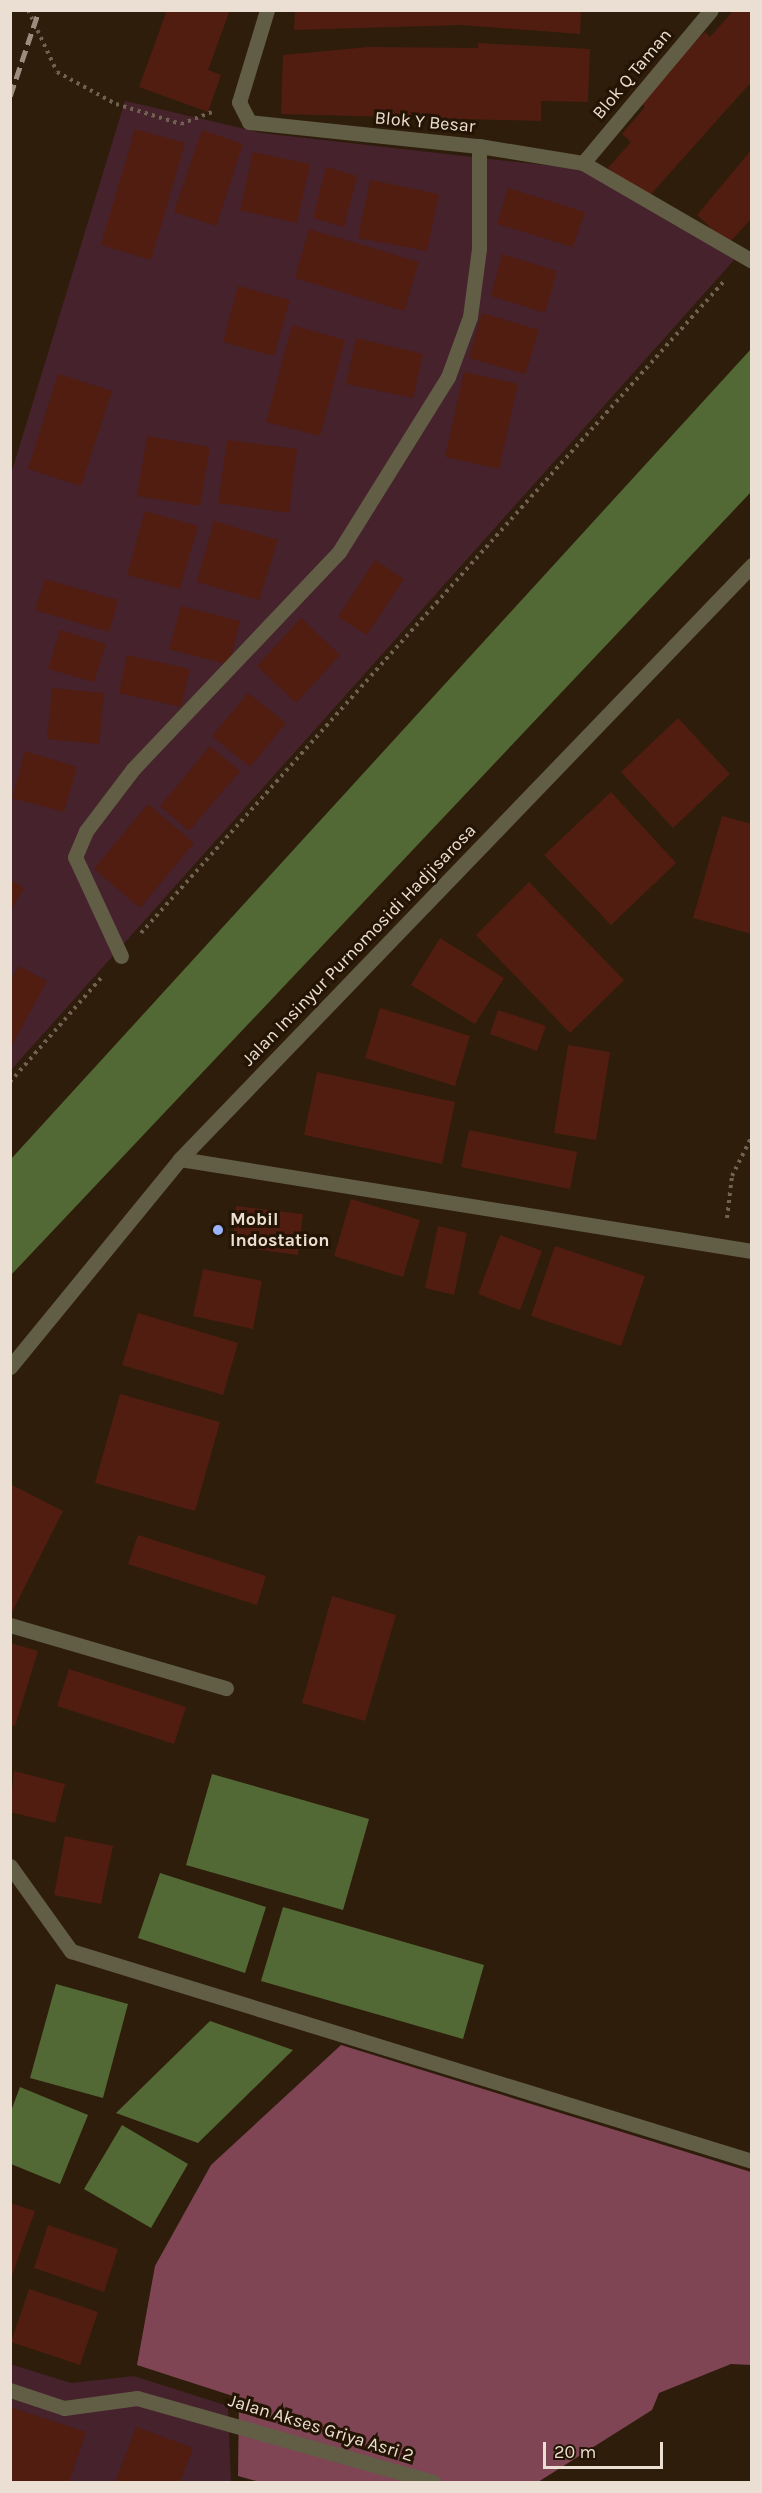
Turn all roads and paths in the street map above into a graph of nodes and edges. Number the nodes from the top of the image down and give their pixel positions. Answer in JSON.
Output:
{"nodes":[{"id":1,"x":28,"y":10,"type":"edge"},
{"id":2,"x":267,"y":10,"type":"edge"},
{"id":3,"x":711,"y":10,"type":"edge"},
{"id":4,"x":239,"y":102,"type":"junction"},
{"id":5,"x":479,"y":146,"type":"junction"},
{"id":6,"x":583,"y":163,"type":"junction"},
{"id":7,"x":749,"y":256,"type":"edge"},
{"id":8,"x":752,"y":565,"type":"edge"},
{"id":9,"x":121,"y":956,"type":"junction"},
{"id":10,"x":10,"y":1082,"type":"edge"},
{"id":11,"x":752,"y":1136,"type":"edge"},
{"id":12,"x":180,"y":1159,"type":"junction"},
{"id":13,"x":723,"y":1246,"type":"junction"},
{"id":14,"x":752,"y":1251,"type":"edge"},
{"id":15,"x":10,"y":1367,"type":"edge"},
{"id":16,"x":10,"y":1625,"type":"edge"},
{"id":17,"x":226,"y":1688,"type":"dead end"},
{"id":18,"x":10,"y":1866,"type":"edge"},
{"id":19,"x":752,"y":2161,"type":"edge"},
{"id":20,"x":10,"y":2390,"type":"edge"},
{"id":21,"x":434,"y":2482,"type":"edge"}],
"edges":[{"from":1,"to":4,"type":"path"},
{"from":2,"to":4,"type":"street"},
{"from":3,"to":6,"type":"street","name":"Blok Q Taman"},
{"from":4,"to":5,"type":"street","name":"Blok Y Besar"},
{"from":5,"to":6,"type":"street","name":"Blok Y Besar"},
{"from":5,"to":9,"type":"street"},
{"from":6,"to":7,"type":"street"},
{"from":7,"to":9,"type":"path"},
{"from":8,"to":12,"type":"street","name":"Jalan Insinyur Purnomosidi Hadjisarosa"},
{"from":9,"to":10,"type":"path"},
{"from":11,"to":13,"type":"path"},
{"from":12,"to":13,"type":"street"},
{"from":12,"to":15,"type":"street","name":"Jalan Insinyur Purnomosidi Hadjisarosa"},
{"from":13,"to":14,"type":"street"},
{"from":16,"to":17,"type":"street"},
{"from":18,"to":19,"type":"street"},
{"from":20,"to":21,"type":"street","name":"Jalan Akses Griya Asri 2"}]}
